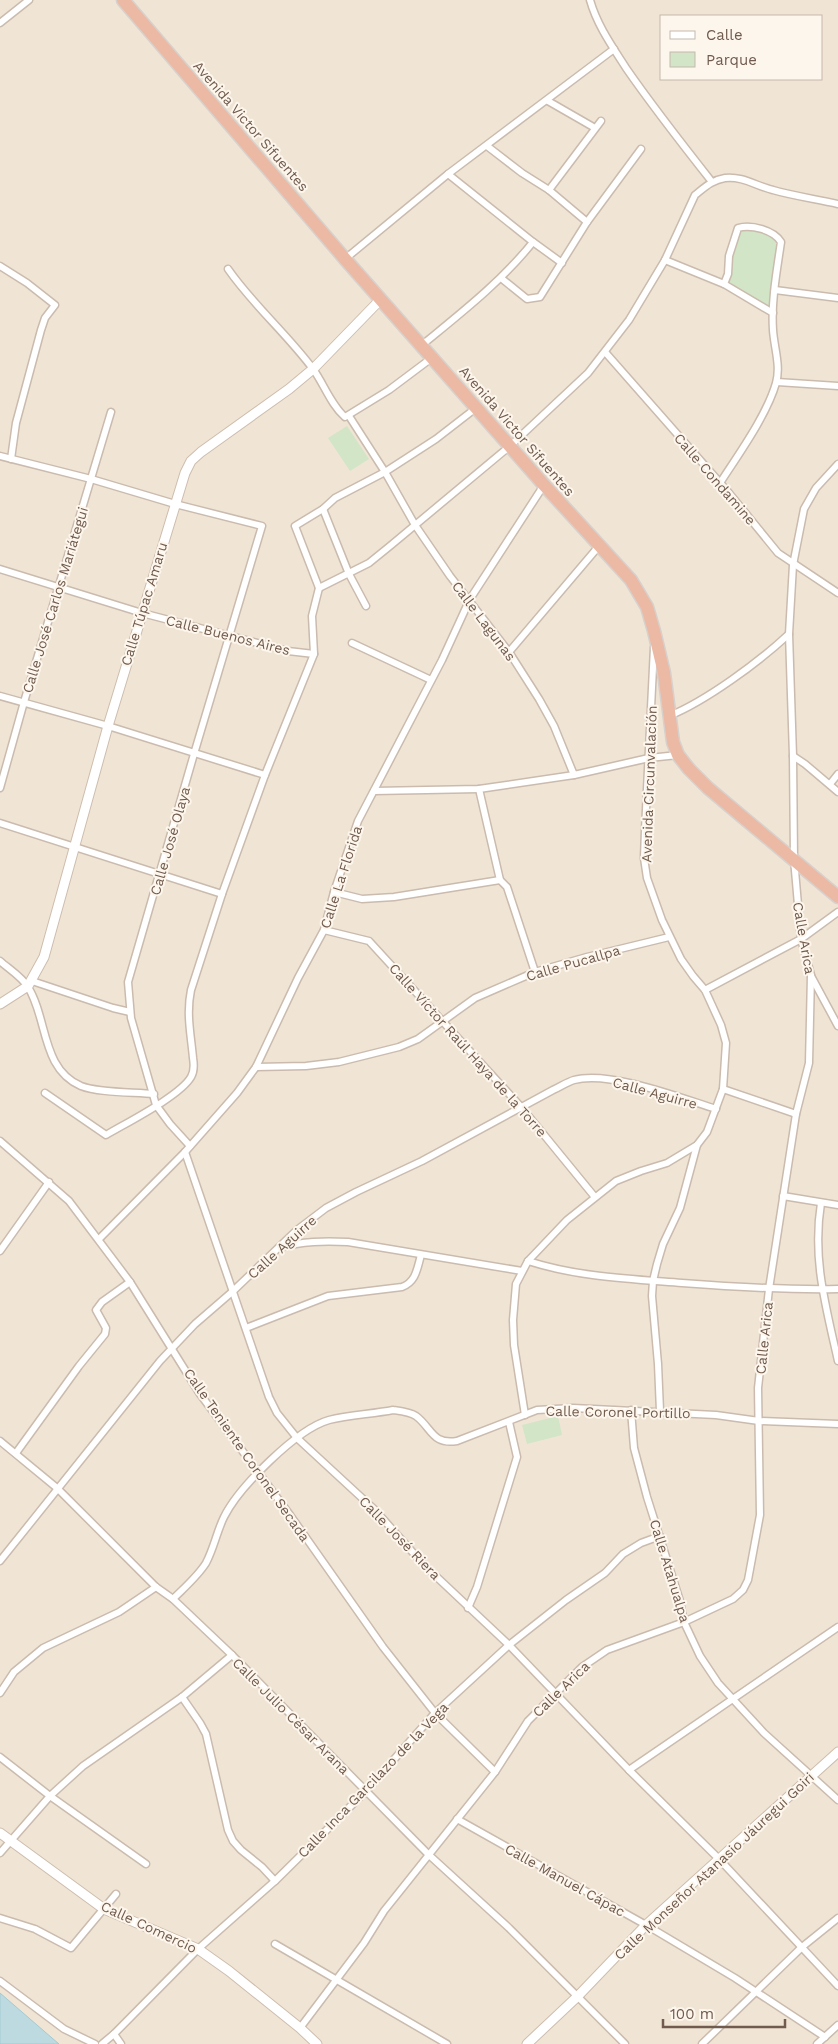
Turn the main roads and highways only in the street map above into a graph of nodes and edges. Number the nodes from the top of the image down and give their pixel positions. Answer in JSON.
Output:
{"nodes":[{"id":1,"x":124,"y":0,"type":"edge"},
{"id":2,"x":838,"y":897,"type":"edge"}],
"edges":[{"from":1,"to":2,"type":"highway","name":"Avenida Victor Sifuentes"}]}
